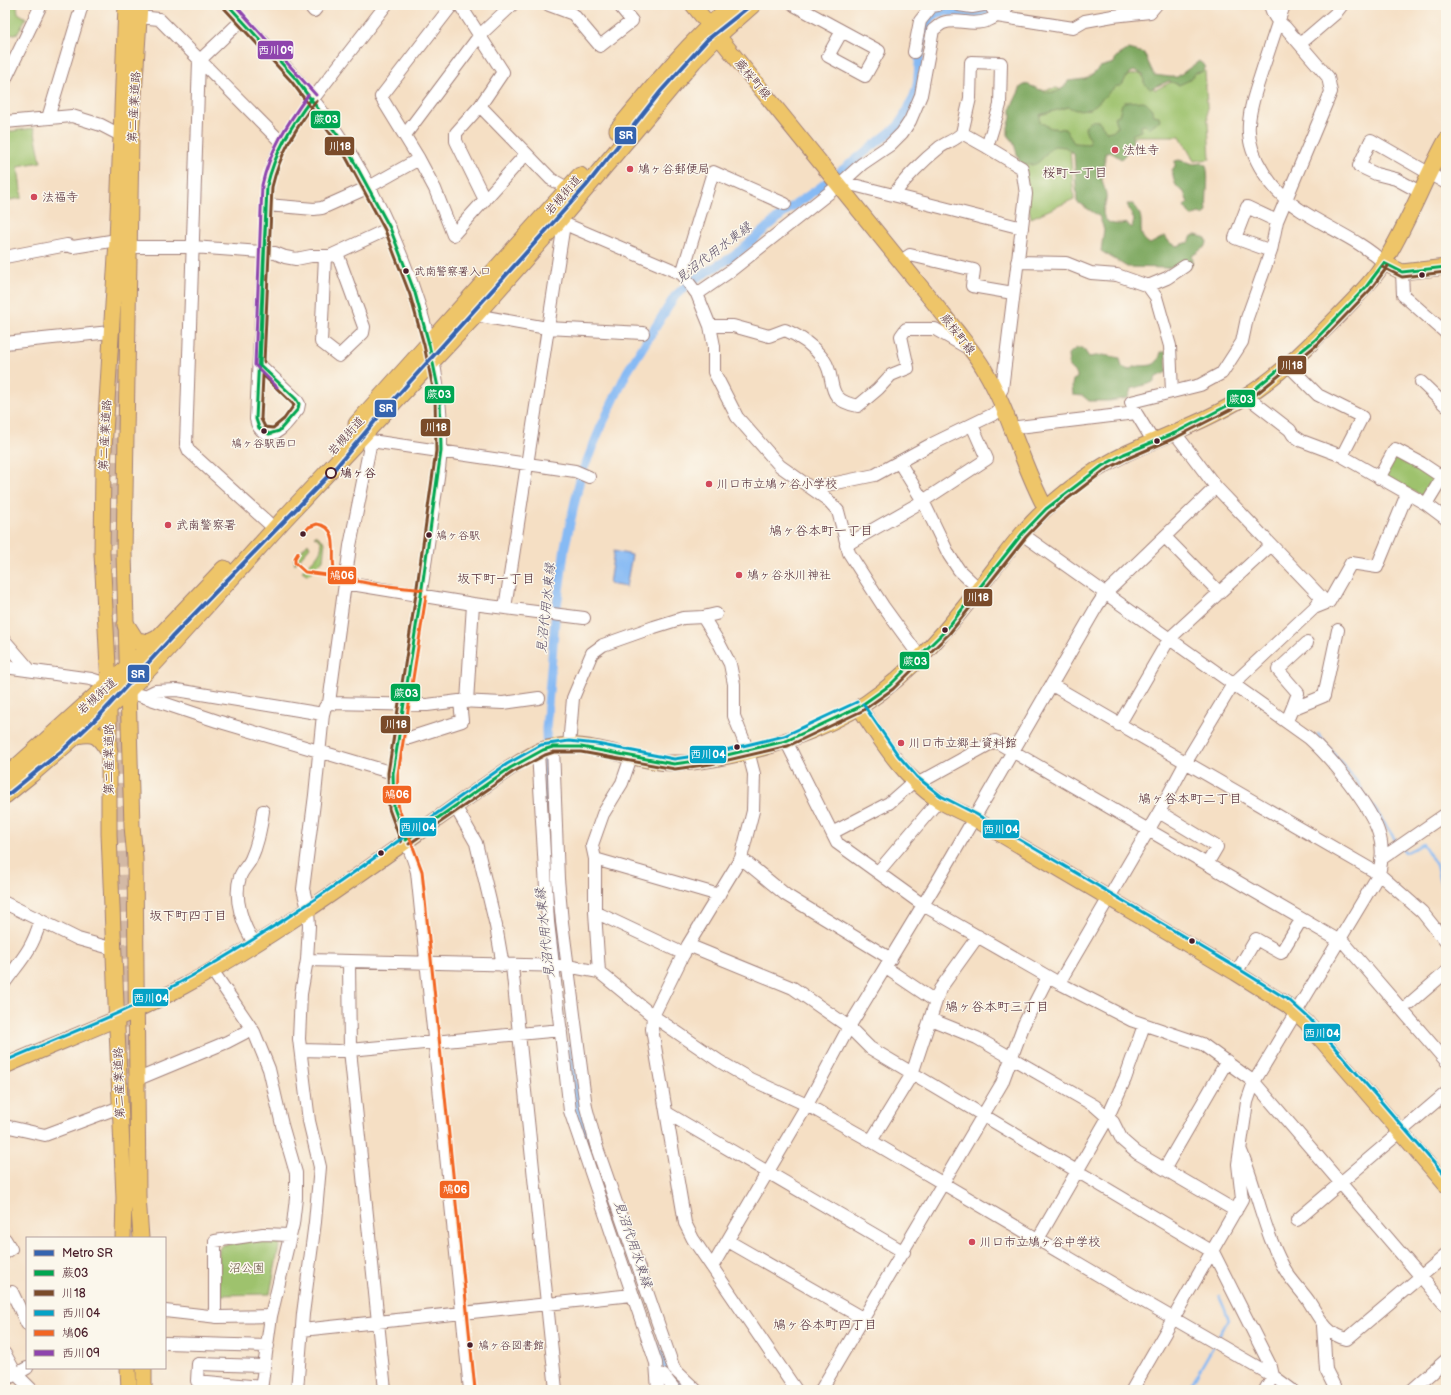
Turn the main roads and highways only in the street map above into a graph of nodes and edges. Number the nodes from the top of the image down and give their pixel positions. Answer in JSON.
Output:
{"nodes":[{"id":1,"x":126,"y":5,"type":"edge"},
{"id":2,"x":693,"y":5,"type":"edge"},
{"id":3,"x":733,"y":5,"type":"edge"},
{"id":4,"x":752,"y":5,"type":"edge"},
{"id":5,"x":140,"y":11,"type":"edge"},
{"id":6,"x":713,"y":30,"type":"junction"},
{"id":7,"x":126,"y":138,"type":"junction"},
{"id":8,"x":1445,"y":144,"type":"edge"},
{"id":9,"x":124,"y":243,"type":"junction"},
{"id":10,"x":1384,"y":263,"type":"junction"},
{"id":11,"x":1446,"y":267,"type":"edge"},
{"id":12,"x":114,"y":280,"type":"junction"},
{"id":13,"x":130,"y":281,"type":"junction"},
{"id":14,"x":431,"y":352,"type":"junction"},
{"id":15,"x":1046,"y":509,"type":"junction"},
{"id":16,"x":271,"y":525,"type":"junction"},
{"id":17,"x":126,"y":625,"type":"junction"},
{"id":18,"x":159,"y":638,"type":"junction"},
{"id":19,"x":127,"y":669,"type":"junction"},
{"id":20,"x":109,"y":686,"type":"junction"},
{"id":21,"x":128,"y":690,"type":"junction"},
{"id":22,"x":109,"y":707,"type":"junction"},
{"id":23,"x":859,"y":707,"type":"junction"},
{"id":24,"x":77,"y":735,"type":"junction"},
{"id":25,"x":109,"y":751,"type":"junction"},
{"id":26,"x":5,"y":778,"type":"edge"},
{"id":27,"x":5,"y":795,"type":"edge"},
{"id":28,"x":132,"y":826,"type":"junction"},
{"id":29,"x":109,"y":834,"type":"junction"},
{"id":30,"x":135,"y":871,"type":"junction"},
{"id":31,"x":111,"y":884,"type":"junction"},
{"id":32,"x":138,"y":1010,"type":"junction"},
{"id":33,"x":117,"y":1019,"type":"junction"},
{"id":34,"x":5,"y":1066,"type":"edge"},
{"id":35,"x":1446,"y":1185,"type":"edge"},
{"id":36,"x":124,"y":1237,"type":"edge"},
{"id":37,"x":141,"y":1237,"type":"edge"},
{"id":38,"x":128,"y":1369,"type":"edge"},
{"id":39,"x":144,"y":1369,"type":"edge"},
{"id":40,"x":129,"y":1390,"type":"edge"},
{"id":41,"x":144,"y":1390,"type":"edge"}],
"edges":[{"from":1,"to":7,"type":"main road","name":"第二産業道路"},
{"from":2,"to":6,"type":"main road","name":"蕨桜町線"},
{"from":3,"to":6,"type":"highway","name":"岩槻街道"},
{"from":4,"to":6,"type":"highway","name":"岩槻街道"},
{"from":5,"to":7,"type":"main road","name":"第二産業道路"},
{"from":6,"to":14,"type":"highway","name":"岩槻街道"},
{"from":6,"to":14,"type":"highway","name":"岩槻街道"},
{"from":6,"to":15,"type":"main road","name":"蕨桜町線"},
{"from":7,"to":9,"type":"main road","name":"第二産業道路"},
{"from":8,"to":10,"type":"main road"},
{"from":9,"to":12,"type":"main road","name":"第二産業道路"},
{"from":9,"to":13,"type":"main road","name":"第二産業道路"},
{"from":10,"to":11,"type":"main road"},
{"from":10,"to":15,"type":"main road"},
{"from":12,"to":13,"type":"main road","name":"第二産業道路"},
{"from":12,"to":20,"type":"main road","name":"第二産業道路"},
{"from":13,"to":17,"type":"main road","name":"第二産業道路"},
{"from":14,"to":16,"type":"highway","name":"岩槻街道"},
{"from":14,"to":16,"type":"highway","name":"岩槻街道"},
{"from":15,"to":23,"type":"main road"},
{"from":16,"to":18,"type":"highway","name":"岩槻街道"},
{"from":16,"to":21,"type":"highway","name":"岩槻街道"},
{"from":17,"to":18,"type":"highway"},
{"from":17,"to":19,"type":"main road","name":"第二産業道路"},
{"from":18,"to":19,"type":"highway","name":"岩槻街道"},
{"from":19,"to":20,"type":"highway","name":"岩槻街道"},
{"from":19,"to":21,"type":"main road","name":"第二産業道路"},
{"from":20,"to":22,"type":"main road","name":"第二産業道路"},
{"from":20,"to":26,"type":"highway","name":"岩槻街道"},
{"from":21,"to":22,"type":"highway","name":"岩槻街道"},
{"from":21,"to":28,"type":"main road","name":"第二産業道路"},
{"from":22,"to":24,"type":"highway","name":"岩槻街道"},
{"from":22,"to":25,"type":"main road","name":"第二産業道路"},
{"from":23,"to":32,"type":"main road"},
{"from":23,"to":35,"type":"main road"},
{"from":24,"to":25,"type":"highway"},
{"from":24,"to":27,"type":"highway","name":"岩槻街道"},
{"from":25,"to":29,"type":"main road","name":"第二産業道路"},
{"from":28,"to":29,"type":"main road"},
{"from":28,"to":30,"type":"main road","name":"第二産業道路"},
{"from":29,"to":31,"type":"main road","name":"第二産業道路"},
{"from":30,"to":31,"type":"main road"},
{"from":30,"to":32,"type":"main road","name":"第二産業道路"},
{"from":31,"to":33,"type":"main road","name":"第二産業道路"},
{"from":32,"to":33,"type":"main road"},
{"from":32,"to":37,"type":"main road","name":"第二産業道路"},
{"from":33,"to":34,"type":"main road"},
{"from":33,"to":36,"type":"main road","name":"第二産業道路"},
{"from":38,"to":40,"type":"main road"},
{"from":39,"to":41,"type":"main road"}]}
